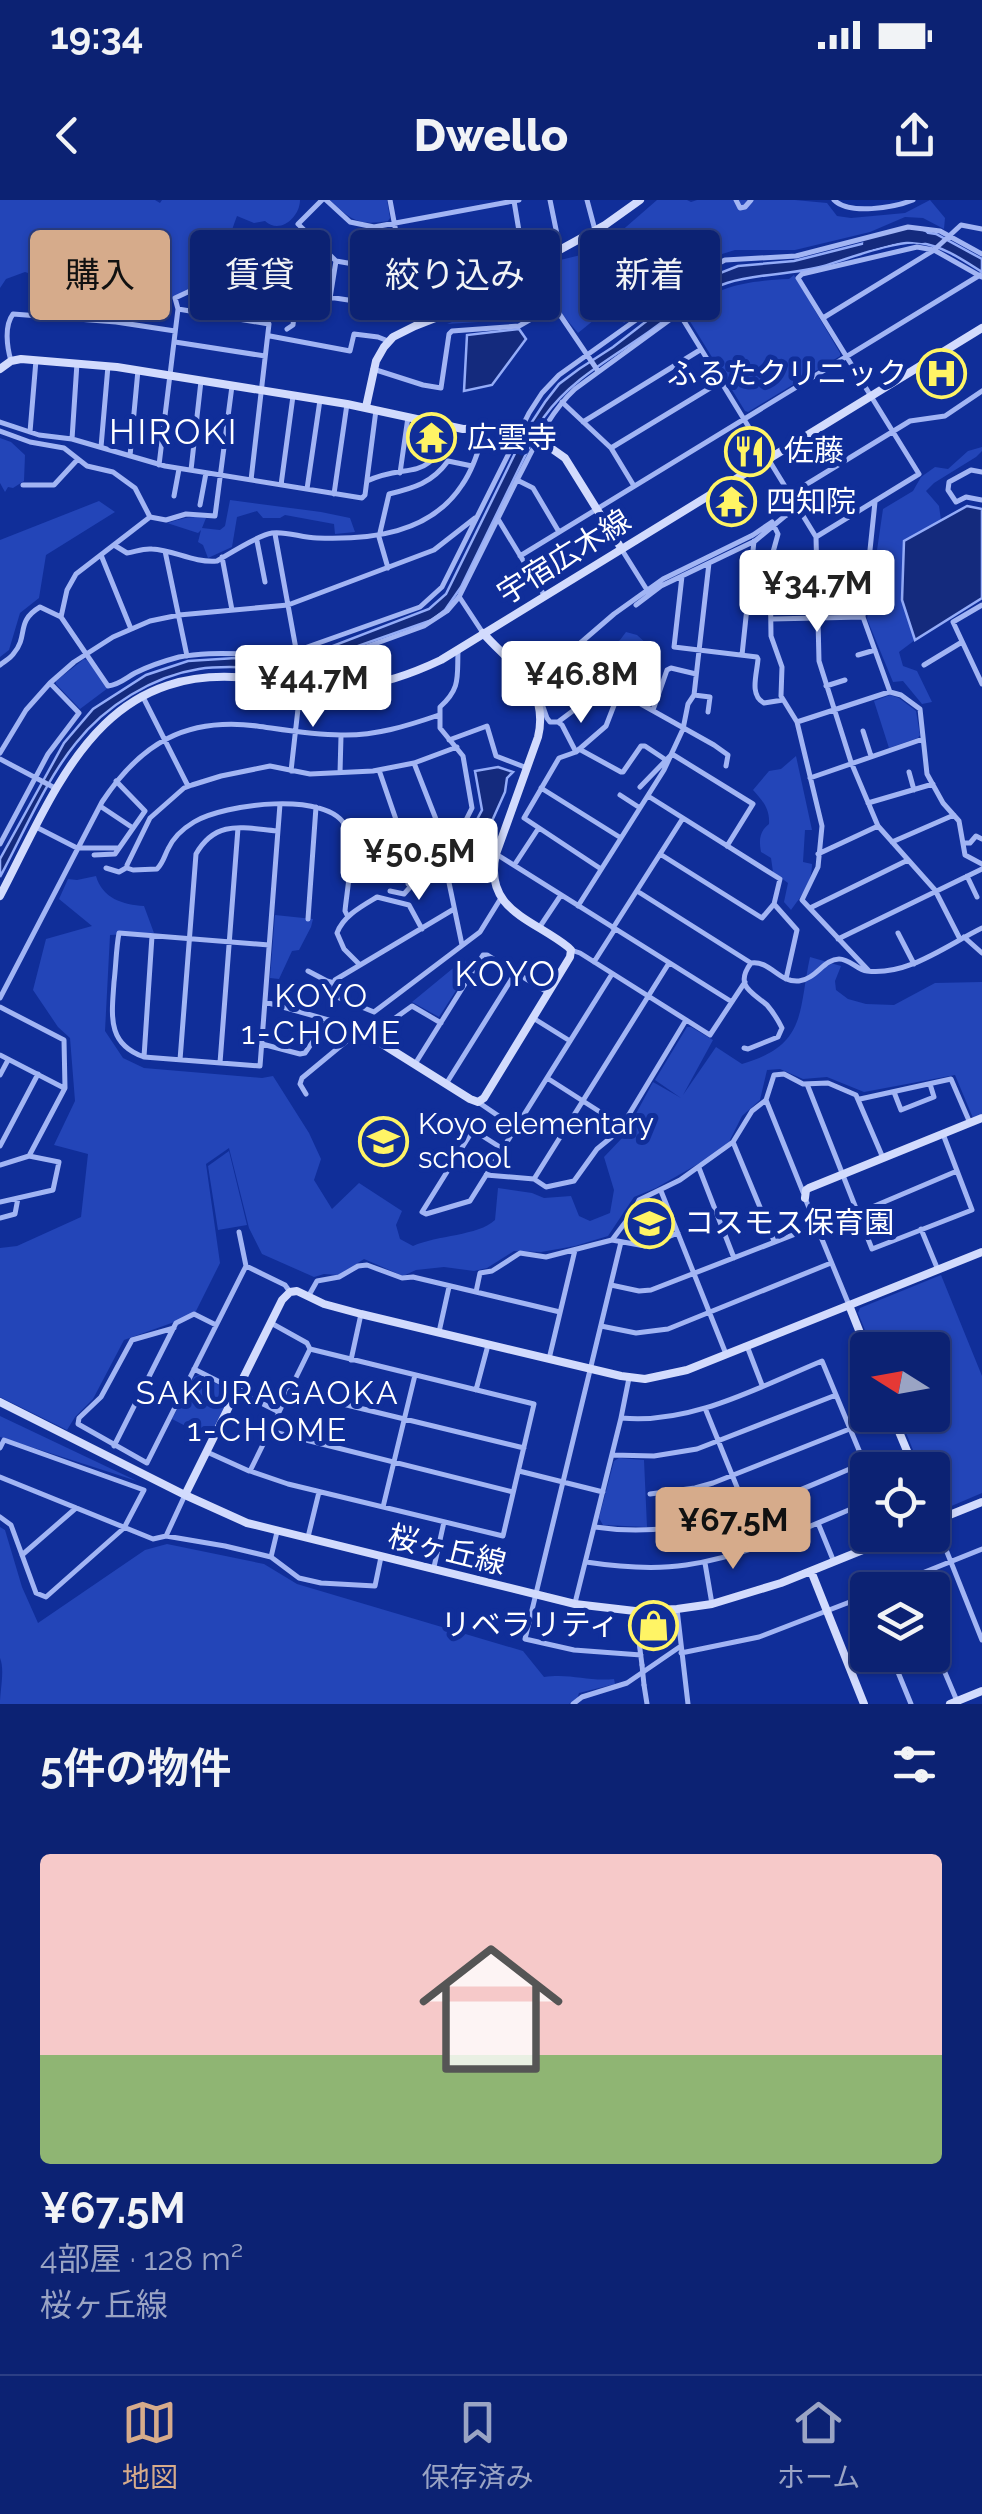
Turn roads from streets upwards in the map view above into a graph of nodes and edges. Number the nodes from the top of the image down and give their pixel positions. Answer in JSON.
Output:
{"nodes":[{"id":1,"x":324,"y":200,"type":"edge"},
{"id":2,"x":390,"y":200,"type":"edge"},
{"id":3,"x":516,"y":200,"type":"edge"},
{"id":4,"x":550,"y":200,"type":"edge"},
{"id":5,"x":587,"y":200,"type":"edge"},
{"id":6,"x":640,"y":200,"type":"edge"},
{"id":7,"x":736,"y":200,"type":"edge"},
{"id":8,"x":751,"y":200,"type":"edge"},
{"id":9,"x":834,"y":200,"type":"edge"},
{"id":10,"x":912,"y":200,"type":"edge"},
{"id":11,"x":394,"y":224,"type":"junction"},
{"id":12,"x":982,"y":229,"type":"edge"},
{"id":13,"x":395,"y":230,"type":"edge"},
{"id":14,"x":519,"y":230,"type":"edge"},
{"id":15,"x":556,"y":230,"type":"edge"},
{"id":16,"x":595,"y":230,"type":"joint"},
{"id":17,"x":948,"y":236,"type":"junction"},
{"id":18,"x":580,"y":238,"type":"edge"},
{"id":19,"x":560,"y":249,"type":"edge"},
{"id":20,"x":934,"y":250,"type":"junction"},
{"id":21,"x":982,"y":254,"type":"edge"},
{"id":22,"x":336,"y":260,"type":"junction"},
{"id":23,"x":350,"y":263,"type":"edge"},
{"id":24,"x":981,"y":276,"type":"edge"},
{"id":25,"x":190,"y":291,"type":"edge"},
{"id":26,"x":330,"y":298,"type":"joint"},
{"id":27,"x":350,"y":301,"type":"edge"},
{"id":28,"x":178,"y":309,"type":"junction"},
{"id":29,"x":823,"y":318,"type":"junction"},
{"id":30,"x":293,"y":320,"type":"edge"},
{"id":31,"x":433,"y":320,"type":"edge"},
{"id":32,"x":286,"y":328,"type":"dead end"},
{"id":33,"x":982,"y":328,"type":"edge"},
{"id":34,"x":175,"y":331,"type":"junction"},
{"id":35,"x":270,"y":336,"type":"junction"},
{"id":36,"x":174,"y":342,"type":"junction"},
{"id":37,"x":388,"y":342,"type":"junction"},
{"id":38,"x":4,"y":348,"type":"edge"},
{"id":39,"x":701,"y":349,"type":"junction"},
{"id":40,"x":266,"y":356,"type":"junction"},
{"id":41,"x":846,"y":356,"type":"junction"},
{"id":42,"x":587,"y":357,"type":"junction"},
{"id":43,"x":11,"y":360,"type":"junction"},
{"id":44,"x":36,"y":360,"type":"junction"},
{"id":45,"x":77,"y":364,"type":"junction"},
{"id":46,"x":108,"y":366,"type":"junction"},
{"id":47,"x":0,"y":369,"type":"edge"},
{"id":48,"x":373,"y":369,"type":"junction"},
{"id":49,"x":138,"y":370,"type":"junction"},
{"id":50,"x":597,"y":370,"type":"junction"},
{"id":51,"x":170,"y":376,"type":"junction"},
{"id":52,"x":202,"y":381,"type":"junction"},
{"id":53,"x":720,"y":382,"type":"junction"},
{"id":54,"x":232,"y":386,"type":"junction"},
{"id":55,"x":262,"y":391,"type":"junction"},
{"id":56,"x":980,"y":395,"type":"edge"},
{"id":57,"x":292,"y":396,"type":"junction"},
{"id":58,"x":871,"y":396,"type":"junction"},
{"id":59,"x":320,"y":400,"type":"junction"},
{"id":60,"x":561,"y":402,"type":"junction"},
{"id":61,"x":347,"y":404,"type":"junction"},
{"id":62,"x":366,"y":407,"type":"junction"},
{"id":63,"x":376,"y":410,"type":"junction"},
{"id":64,"x":408,"y":417,"type":"junction"},
{"id":65,"x":743,"y":419,"type":"junction"},
{"id":66,"x":0,"y":422,"type":"edge"},
{"id":67,"x":583,"y":422,"type":"junction"},
{"id":68,"x":447,"y":426,"type":"junction"},
{"id":69,"x":486,"y":428,"type":"junction"},
{"id":70,"x":0,"y":431,"type":"edge"},
{"id":71,"x":892,"y":431,"type":"junction"},
{"id":72,"x":30,"y":432,"type":"junction"},
{"id":73,"x":519,"y":435,"type":"junction"},
{"id":74,"x":72,"y":439,"type":"junction"},
{"id":75,"x":536,"y":440,"type":"junction"},
{"id":76,"x":101,"y":447,"type":"junction"},
{"id":77,"x":612,"y":448,"type":"junction"},
{"id":78,"x":130,"y":456,"type":"junction"},
{"id":79,"x":78,"y":460,"type":"junction"},
{"id":80,"x":768,"y":460,"type":"junction"},
{"id":81,"x":159,"y":464,"type":"junction"},
{"id":82,"x":472,"y":466,"type":"junction"},
{"id":83,"x":179,"y":468,"type":"junction"},
{"id":84,"x":191,"y":470,"type":"junction"},
{"id":85,"x":982,"y":472,"type":"edge"},
{"id":86,"x":206,"y":473,"type":"junction"},
{"id":87,"x":400,"y":474,"type":"junction"},
{"id":88,"x":220,"y":475,"type":"junction"},
{"id":89,"x":251,"y":480,"type":"junction"},
{"id":90,"x":517,"y":480,"type":"junction"},
{"id":91,"x":367,"y":481,"type":"junction"},
{"id":92,"x":23,"y":485,"type":"dead end"},
{"id":93,"x":281,"y":485,"type":"junction"},
{"id":94,"x":634,"y":486,"type":"junction"},
{"id":95,"x":307,"y":489,"type":"junction"},
{"id":96,"x":334,"y":494,"type":"junction"},
{"id":97,"x":790,"y":494,"type":"junction"},
{"id":98,"x":174,"y":496,"type":"dead end"},
{"id":99,"x":982,"y":500,"type":"edge"},
{"id":100,"x":875,"y":501,"type":"junction"},
{"id":101,"x":200,"y":505,"type":"dead end"},
{"id":102,"x":798,"y":508,"type":"junction"},
{"id":103,"x":597,"y":509,"type":"junction"},
{"id":104,"x":477,"y":516,"type":"junction"},
{"id":105,"x":150,"y":517,"type":"junction"},
{"id":106,"x":498,"y":519,"type":"junction"},
{"id":107,"x":775,"y":524,"type":"junction"},
{"id":108,"x":559,"y":532,"type":"junction"},
{"id":109,"x":275,"y":534,"type":"junction"},
{"id":110,"x":379,"y":537,"type":"junction"},
{"id":111,"x":816,"y":537,"type":"junction"},
{"id":112,"x":257,"y":540,"type":"junction"},
{"id":113,"x":754,"y":541,"type":"junction"},
{"id":114,"x":114,"y":545,"type":"junction"},
{"id":115,"x":621,"y":548,"type":"junction"},
{"id":116,"x":165,"y":551,"type":"junction"},
{"id":117,"x":101,"y":555,"type":"junction"},
{"id":118,"x":520,"y":556,"type":"junction"},
{"id":119,"x":222,"y":558,"type":"junction"},
{"id":120,"x":709,"y":563,"type":"junction"},
{"id":121,"x":388,"y":568,"type":"junction"},
{"id":122,"x":682,"y":576,"type":"junction"},
{"id":123,"x":265,"y":582,"type":"dead end"},
{"id":124,"x":647,"y":590,"type":"junction"},
{"id":125,"x":544,"y":595,"type":"junction"},
{"id":126,"x":460,"y":597,"type":"junction"},
{"id":127,"x":288,"y":605,"type":"junction"},
{"id":128,"x":636,"y":605,"type":"dead end"},
{"id":129,"x":982,"y":605,"type":"edge"},
{"id":130,"x":232,"y":610,"type":"junction"},
{"id":131,"x":178,"y":615,"type":"junction"},
{"id":132,"x":61,"y":616,"type":"junction"},
{"id":133,"x":863,"y":617,"type":"junction"},
{"id":134,"x":818,"y":618,"type":"junction"},
{"id":135,"x":771,"y":619,"type":"junction"},
{"id":136,"x":131,"y":629,"type":"junction"},
{"id":137,"x":483,"y":633,"type":"junction"},
{"id":138,"x":962,"y":642,"type":"junction"},
{"id":139,"x":458,"y":649,"type":"junction"},
{"id":140,"x":700,"y":650,"type":"junction"},
{"id":141,"x":875,"y":650,"type":"junction"},
{"id":142,"x":86,"y":653,"type":"junction"},
{"id":143,"x":296,"y":653,"type":"junction"},
{"id":144,"x":742,"y":655,"type":"junction"},
{"id":145,"x":187,"y":656,"type":"junction"},
{"id":146,"x":858,"y":656,"type":"dead end"},
{"id":147,"x":924,"y":664,"type":"dead end"},
{"id":148,"x":0,"y":665,"type":"edge"},
{"id":149,"x":299,"y":669,"type":"junction"},
{"id":150,"x":528,"y":674,"type":"junction"},
{"id":151,"x":696,"y":674,"type":"junction"},
{"id":152,"x":845,"y":680,"type":"dead end"},
{"id":153,"x":50,"y":683,"type":"junction"},
{"id":154,"x":982,"y":684,"type":"edge"},
{"id":155,"x":300,"y":685,"type":"junction"},
{"id":156,"x":826,"y":686,"type":"junction"},
{"id":157,"x":890,"y":692,"type":"junction"},
{"id":158,"x":586,"y":694,"type":"dead end"},
{"id":159,"x":143,"y":696,"type":"junction"},
{"id":160,"x":694,"y":696,"type":"junction"},
{"id":161,"x":782,"y":700,"type":"junction"},
{"id":162,"x":652,"y":710,"type":"junction"},
{"id":163,"x":834,"y":710,"type":"junction"},
{"id":164,"x":708,"y":712,"type":"dead end"},
{"id":165,"x":439,"y":715,"type":"junction"},
{"id":166,"x":558,"y":722,"type":"junction"},
{"id":167,"x":797,"y":722,"type":"junction"},
{"id":168,"x":683,"y":729,"type":"junction"},
{"id":169,"x":863,"y":731,"type":"dead end"},
{"id":170,"x":296,"y":732,"type":"junction"},
{"id":171,"x":341,"y":736,"type":"junction"},
{"id":172,"x":923,"y":739,"type":"junction"},
{"id":173,"x":164,"y":740,"type":"junction"},
{"id":174,"x":450,"y":740,"type":"junction"},
{"id":175,"x":456,"y":747,"type":"junction"},
{"id":176,"x":578,"y":750,"type":"junction"},
{"id":177,"x":672,"y":754,"type":"junction"},
{"id":178,"x":0,"y":756,"type":"edge"},
{"id":179,"x":871,"y":756,"type":"junction"},
{"id":180,"x":666,"y":760,"type":"junction"},
{"id":181,"x":850,"y":762,"type":"junction"},
{"id":182,"x":414,"y":763,"type":"junction"},
{"id":183,"x":726,"y":766,"type":"dead end"},
{"id":184,"x":527,"y":768,"type":"junction"},
{"id":185,"x":379,"y":770,"type":"junction"},
{"id":186,"x":291,"y":771,"type":"junction"},
{"id":187,"x":909,"y":772,"type":"dead end"},
{"id":188,"x":340,"y":773,"type":"junction"},
{"id":189,"x":37,"y":778,"type":"junction"},
{"id":190,"x":810,"y":778,"type":"junction"},
{"id":191,"x":116,"y":782,"type":"junction"},
{"id":192,"x":933,"y":784,"type":"junction"},
{"id":193,"x":188,"y":786,"type":"junction"},
{"id":194,"x":53,"y":787,"type":"junction"},
{"id":195,"x":541,"y":788,"type":"junction"},
{"id":196,"x":640,"y":788,"type":"dead end"},
{"id":197,"x":914,"y":790,"type":"junction"},
{"id":198,"x":620,"y":795,"type":"dead end"},
{"id":199,"x":648,"y":796,"type":"junction"},
{"id":200,"x":868,"y":803,"type":"junction"},
{"id":201,"x":280,"y":804,"type":"junction"},
{"id":202,"x":100,"y":806,"type":"junction"},
{"id":203,"x":316,"y":807,"type":"junction"},
{"id":204,"x":640,"y":808,"type":"junction"},
{"id":205,"x":954,"y":814,"type":"junction"},
{"id":206,"x":683,"y":818,"type":"junction"},
{"id":207,"x":878,"y":826,"type":"junction"},
{"id":208,"x":36,"y":827,"type":"junction"},
{"id":209,"x":133,"y":828,"type":"junction"},
{"id":210,"x":238,"y":828,"type":"junction"},
{"id":211,"x":538,"y":829,"type":"junction"},
{"id":212,"x":277,"y":831,"type":"junction"},
{"id":213,"x":442,"y":832,"type":"junction"},
{"id":214,"x":2,"y":834,"type":"edge"},
{"id":215,"x":402,"y":837,"type":"junction"},
{"id":216,"x":621,"y":838,"type":"junction"},
{"id":217,"x":982,"y":839,"type":"edge"},
{"id":218,"x":892,"y":842,"type":"junction"},
{"id":219,"x":0,"y":844,"type":"edge"},
{"id":220,"x":963,"y":844,"type":"junction"},
{"id":221,"x":727,"y":846,"type":"junction"},
{"id":222,"x":78,"y":848,"type":"junction"},
{"id":223,"x":120,"y":848,"type":"junction"},
{"id":224,"x":660,"y":854,"type":"junction"},
{"id":225,"x":818,"y":854,"type":"junction"},
{"id":226,"x":94,"y":855,"type":"dead end"},
{"id":227,"x":496,"y":855,"type":"junction"},
{"id":228,"x":908,"y":860,"type":"junction"},
{"id":229,"x":514,"y":865,"type":"junction"},
{"id":230,"x":982,"y":866,"type":"edge"},
{"id":231,"x":106,"y":868,"type":"dead end"},
{"id":232,"x":127,"y":868,"type":"junction"},
{"id":233,"x":601,"y":869,"type":"junction"},
{"id":234,"x":447,"y":872,"type":"junction"},
{"id":235,"x":967,"y":876,"type":"junction"},
{"id":236,"x":412,"y":885,"type":"junction"},
{"id":237,"x":935,"y":890,"type":"junction"},
{"id":238,"x":390,"y":891,"type":"dead end"},
{"id":239,"x":636,"y":891,"type":"junction"},
{"id":240,"x":561,"y":895,"type":"junction"},
{"id":241,"x":0,"y":896,"type":"edge"},
{"id":242,"x":977,"y":897,"type":"dead end"},
{"id":243,"x":501,"y":898,"type":"junction"},
{"id":244,"x":774,"y":904,"type":"junction"},
{"id":245,"x":578,"y":906,"type":"junction"},
{"id":246,"x":810,"y":908,"type":"junction"},
{"id":247,"x":454,"y":909,"type":"junction"},
{"id":248,"x":348,"y":917,"type":"junction"},
{"id":249,"x":308,"y":918,"type":"dead end"},
{"id":250,"x":422,"y":928,"type":"junction"},
{"id":251,"x":539,"y":928,"type":"junction"},
{"id":252,"x":614,"y":928,"type":"junction"},
{"id":253,"x":982,"y":928,"type":"edge"},
{"id":254,"x":898,"y":932,"type":"dead end"},
{"id":255,"x":152,"y":936,"type":"junction"},
{"id":256,"x":962,"y":938,"type":"junction"},
{"id":257,"x":189,"y":939,"type":"junction"},
{"id":258,"x":838,"y":939,"type":"junction"},
{"id":259,"x":229,"y":942,"type":"junction"},
{"id":260,"x":269,"y":945,"type":"junction"},
{"id":261,"x":462,"y":946,"type":"junction"},
{"id":262,"x":571,"y":950,"type":"junction"},
{"id":263,"x":982,"y":953,"type":"edge"},
{"id":264,"x":594,"y":962,"type":"junction"},
{"id":265,"x":670,"y":963,"type":"junction"},
{"id":266,"x":751,"y":963,"type":"junction"},
{"id":267,"x":914,"y":964,"type":"junction"},
{"id":268,"x":360,"y":966,"type":"junction"},
{"id":269,"x":308,"y":970,"type":"dead end"},
{"id":270,"x":868,"y":971,"type":"junction"},
{"id":271,"x":516,"y":972,"type":"junction"},
{"id":272,"x":612,"y":974,"type":"junction"},
{"id":273,"x":786,"y":979,"type":"junction"},
{"id":274,"x":745,"y":982,"type":"junction"},
{"id":275,"x":334,"y":983,"type":"junction"},
{"id":276,"x":549,"y":993,"type":"junction"},
{"id":277,"x":649,"y":996,"type":"junction"},
{"id":278,"x":0,"y":998,"type":"edge"},
{"id":279,"x":265,"y":1002,"type":"junction"},
{"id":280,"x":732,"y":1002,"type":"junction"},
{"id":281,"x":0,"y":1007,"type":"edge"},
{"id":282,"x":534,"y":1018,"type":"junction"},
{"id":283,"x":328,"y":1020,"type":"junction"},
{"id":284,"x":686,"y":1020,"type":"junction"},
{"id":285,"x":441,"y":1023,"type":"junction"},
{"id":286,"x":366,"y":1034,"type":"junction"},
{"id":287,"x":570,"y":1041,"type":"junction"},
{"id":288,"x":262,"y":1044,"type":"junction"},
{"id":289,"x":744,"y":1048,"type":"dead end"},
{"id":290,"x":0,"y":1055,"type":"edge"},
{"id":291,"x":144,"y":1057,"type":"junction"},
{"id":292,"x":8,"y":1059,"type":"junction"},
{"id":293,"x":180,"y":1060,"type":"junction"},
{"id":294,"x":220,"y":1063,"type":"junction"},
{"id":295,"x":415,"y":1064,"type":"junction"},
{"id":296,"x":38,"y":1074,"type":"junction"},
{"id":297,"x":0,"y":1075,"type":"edge"},
{"id":298,"x":547,"y":1078,"type":"junction"},
{"id":299,"x":446,"y":1084,"type":"junction"},
{"id":300,"x":807,"y":1084,"type":"junction"},
{"id":301,"x":930,"y":1084,"type":"junction"},
{"id":302,"x":65,"y":1088,"type":"junction"},
{"id":303,"x":894,"y":1092,"type":"junction"},
{"id":304,"x":306,"y":1094,"type":"dead end"},
{"id":305,"x":766,"y":1100,"type":"junction"},
{"id":306,"x":859,"y":1100,"type":"junction"},
{"id":307,"x":583,"y":1101,"type":"junction"},
{"id":308,"x":478,"y":1102,"type":"junction"},
{"id":309,"x":981,"y":1121,"type":"edge"},
{"id":310,"x":970,"y":1124,"type":"junction"},
{"id":311,"x":622,"y":1126,"type":"junction"},
{"id":312,"x":516,"y":1128,"type":"junction"},
{"id":313,"x":943,"y":1134,"type":"junction"},
{"id":314,"x":734,"y":1142,"type":"junction"},
{"id":315,"x":0,"y":1146,"type":"edge"},
{"id":316,"x":503,"y":1149,"type":"junction"},
{"id":317,"x":29,"y":1156,"type":"junction"},
{"id":318,"x":882,"y":1158,"type":"junction"},
{"id":319,"x":0,"y":1165,"type":"edge"},
{"id":320,"x":698,"y":1168,"type":"junction"},
{"id":321,"x":957,"y":1172,"type":"junction"},
{"id":322,"x":843,"y":1174,"type":"junction"},
{"id":323,"x":486,"y":1175,"type":"junction"},
{"id":324,"x":534,"y":1179,"type":"junction"},
{"id":325,"x":661,"y":1191,"type":"junction"},
{"id":326,"x":805,"y":1196,"type":"junction"},
{"id":327,"x":18,"y":1197,"type":"junction"},
{"id":328,"x":0,"y":1202,"type":"edge"},
{"id":329,"x":858,"y":1213,"type":"junction"},
{"id":330,"x":0,"y":1218,"type":"edge"},
{"id":331,"x":816,"y":1226,"type":"junction"},
{"id":332,"x":922,"y":1230,"type":"junction"},
{"id":333,"x":238,"y":1232,"type":"dead end"},
{"id":334,"x":678,"y":1233,"type":"junction"},
{"id":335,"x":612,"y":1240,"type":"junction"},
{"id":336,"x":622,"y":1242,"type":"junction"},
{"id":337,"x":774,"y":1242,"type":"junction"},
{"id":338,"x":575,"y":1250,"type":"junction"},
{"id":339,"x":982,"y":1252,"type":"edge"},
{"id":340,"x":734,"y":1258,"type":"junction"},
{"id":341,"x":831,"y":1263,"type":"junction"},
{"id":342,"x":246,"y":1266,"type":"junction"},
{"id":343,"x":938,"y":1270,"type":"junction"},
{"id":344,"x":694,"y":1274,"type":"junction"},
{"id":345,"x":611,"y":1285,"type":"junction"},
{"id":346,"x":450,"y":1286,"type":"junction"},
{"id":347,"x":290,"y":1292,"type":"junction"},
{"id":348,"x":476,"y":1292,"type":"junction"},
{"id":349,"x":308,"y":1297,"type":"junction"},
{"id":350,"x":848,"y":1306,"type":"junction"},
{"id":351,"x":560,"y":1312,"type":"junction"},
{"id":352,"x":710,"y":1313,"type":"junction"},
{"id":353,"x":361,"y":1314,"type":"junction"},
{"id":354,"x":271,"y":1324,"type":"junction"},
{"id":355,"x":216,"y":1326,"type":"junction"},
{"id":356,"x":601,"y":1326,"type":"junction"},
{"id":357,"x":174,"y":1328,"type":"junction"},
{"id":358,"x":439,"y":1332,"type":"junction"},
{"id":359,"x":859,"y":1332,"type":"edge"},
{"id":360,"x":488,"y":1344,"type":"junction"},
{"id":361,"x":747,"y":1346,"type":"junction"},
{"id":362,"x":310,"y":1350,"type":"junction"},
{"id":363,"x":726,"y":1354,"type":"junction"},
{"id":364,"x":549,"y":1359,"type":"junction"},
{"id":365,"x":351,"y":1360,"type":"junction"},
{"id":366,"x":590,"y":1369,"type":"junction"},
{"id":367,"x":194,"y":1370,"type":"junction"},
{"id":368,"x":415,"y":1376,"type":"junction"},
{"id":369,"x":629,"y":1378,"type":"junction"},
{"id":370,"x":762,"y":1385,"type":"junction"},
{"id":371,"x":476,"y":1390,"type":"junction"},
{"id":372,"x":238,"y":1391,"type":"junction"},
{"id":373,"x":289,"y":1392,"type":"junction"},
{"id":374,"x":836,"y":1395,"type":"junction"},
{"id":375,"x":0,"y":1402,"type":"edge"},
{"id":376,"x":705,"y":1408,"type":"junction"},
{"id":377,"x":279,"y":1412,"type":"junction"},
{"id":378,"x":621,"y":1418,"type":"junction"},
{"id":379,"x":404,"y":1419,"type":"junction"},
{"id":380,"x":850,"y":1429,"type":"joint"},
{"id":381,"x":270,"y":1431,"type":"junction"},
{"id":382,"x":718,"y":1442,"type":"junction"},
{"id":383,"x":114,"y":1446,"type":"junction"},
{"id":384,"x":0,"y":1448,"type":"edge"},
{"id":385,"x":524,"y":1448,"type":"junction"},
{"id":386,"x":207,"y":1452,"type":"junction"},
{"id":387,"x":612,"y":1455,"type":"junction"},
{"id":388,"x":394,"y":1463,"type":"junction"},
{"id":389,"x":850,"y":1470,"type":"edge"},
{"id":390,"x":518,"y":1471,"type":"junction"},
{"id":391,"x":250,"y":1472,"type":"junction"},
{"id":392,"x":732,"y":1476,"type":"junction"},
{"id":393,"x":0,"y":1477,"type":"edge"},
{"id":394,"x":563,"y":1482,"type":"junction"},
{"id":395,"x":318,"y":1492,"type":"junction"},
{"id":396,"x":514,"y":1492,"type":"junction"},
{"id":397,"x":604,"y":1492,"type":"junction"},
{"id":398,"x":650,"y":1494,"type":"dead end"},
{"id":399,"x":185,"y":1495,"type":"junction"},
{"id":400,"x":982,"y":1502,"type":"edge"},
{"id":401,"x":383,"y":1507,"type":"junction"},
{"id":402,"x":76,"y":1508,"type":"junction"},
{"id":403,"x":850,"y":1509,"type":"edge"},
{"id":404,"x":746,"y":1512,"type":"junction"},
{"id":405,"x":950,"y":1513,"type":"edge"},
{"id":406,"x":0,"y":1517,"type":"edge"},
{"id":407,"x":444,"y":1522,"type":"junction"},
{"id":408,"x":817,"y":1522,"type":"junction"},
{"id":409,"x":595,"y":1527,"type":"junction"},
{"id":410,"x":124,"y":1528,"type":"junction"},
{"id":411,"x":277,"y":1532,"type":"junction"},
{"id":412,"x":166,"y":1536,"type":"junction"},
{"id":413,"x":308,"y":1539,"type":"junction"},
{"id":414,"x":760,"y":1545,"type":"junction"},
{"id":415,"x":982,"y":1549,"type":"edge"},
{"id":416,"x":858,"y":1552,"type":"edge"},
{"id":417,"x":947,"y":1552,"type":"edge"},
{"id":418,"x":22,"y":1555,"type":"junction"},
{"id":419,"x":271,"y":1557,"type":"junction"},
{"id":420,"x":381,"y":1557,"type":"junction"},
{"id":421,"x":586,"y":1562,"type":"junction"},
{"id":422,"x":704,"y":1562,"type":"junction"},
{"id":423,"x":834,"y":1562,"type":"junction"},
{"id":424,"x":951,"y":1562,"type":"junction"},
{"id":425,"x":433,"y":1570,"type":"junction"},
{"id":426,"x":811,"y":1571,"type":"junction"},
{"id":427,"x":925,"y":1572,"type":"edge"},
{"id":428,"x":536,"y":1595,"type":"junction"},
{"id":429,"x":850,"y":1602,"type":"edge"},
{"id":430,"x":575,"y":1604,"type":"junction"},
{"id":431,"x":712,"y":1604,"type":"junction"},
{"id":432,"x":676,"y":1609,"type":"junction"},
{"id":433,"x":636,"y":1610,"type":"junction"},
{"id":434,"x":828,"y":1611,"type":"junction"},
{"id":435,"x":982,"y":1640,"type":"edge"},
{"id":436,"x":681,"y":1650,"type":"junction"},
{"id":437,"x":641,"y":1655,"type":"junction"},
{"id":438,"x":898,"y":1672,"type":"edge"},
{"id":439,"x":942,"y":1672,"type":"edge"},
{"id":440,"x":982,"y":1691,"type":"edge"},
{"id":441,"x":953,"y":1703,"type":"edge"},
{"id":442,"x":572,"y":1704,"type":"edge"},
{"id":443,"x":647,"y":1704,"type":"edge"},
{"id":444,"x":688,"y":1704,"type":"edge"},
{"id":445,"x":864,"y":1704,"type":"edge"},
{"id":446,"x":911,"y":1704,"type":"edge"}],
"edges":[{"from":1,"to":11,"type":"street"},
{"from":1,"to":22,"type":"street"},
{"from":2,"to":11,"type":"street"},
{"from":3,"to":11,"type":"street"},
{"from":3,"to":14,"type":"street"},
{"from":4,"to":15,"type":"street"},
{"from":5,"to":16,"type":"street"},
{"from":6,"to":16,"type":"street"},
{"from":7,"to":8,"type":"street"},
{"from":9,"to":10,"type":"street"},
{"from":11,"to":13,"type":"street"},
{"from":12,"to":17,"type":"street"},
{"from":17,"to":20,"type":"street"},
{"from":17,"to":21,"type":"street"},
{"from":17,"to":42,"type":"street"},
{"from":18,"to":19,"type":"street"},
{"from":20,"to":24,"type":"street"},
{"from":20,"to":29,"type":"street"},
{"from":20,"to":29,"type":"street"},
{"from":22,"to":23,"type":"street"},
{"from":22,"to":26,"type":"street"},
{"from":24,"to":41,"type":"street"},
{"from":25,"to":28,"type":"street"},
{"from":26,"to":27,"type":"street"},
{"from":28,"to":34,"type":"street"},
{"from":28,"to":35,"type":"street"},
{"from":29,"to":41,"type":"street"},
{"from":30,"to":32,"type":"street"},
{"from":31,"to":37,"type":"street"},
{"from":33,"to":58,"type":"street","name":"宇宿広木線"},
{"from":34,"to":36,"type":"street"},
{"from":34,"to":38,"type":"street"},
{"from":35,"to":37,"type":"street"},
{"from":35,"to":40,"type":"street"},
{"from":36,"to":40,"type":"street"},
{"from":36,"to":51,"type":"street"},
{"from":37,"to":48,"type":"street"},
{"from":38,"to":43,"type":"street"},
{"from":39,"to":50,"type":"street"},
{"from":39,"to":53,"type":"street"},
{"from":39,"to":67,"type":"street"},
{"from":40,"to":55,"type":"street"},
{"from":41,"to":58,"type":"street"},
{"from":41,"to":65,"type":"street"},
{"from":42,"to":48,"type":"street"},
{"from":42,"to":50,"type":"street"},
{"from":42,"to":73,"type":"street"},
{"from":43,"to":44,"type":"street"},
{"from":43,"to":47,"type":"street"},
{"from":44,"to":45,"type":"street"},
{"from":44,"to":72,"type":"street"},
{"from":45,"to":46,"type":"street"},
{"from":45,"to":74,"type":"street"},
{"from":46,"to":49,"type":"street"},
{"from":46,"to":76,"type":"street"},
{"from":48,"to":62,"type":"street"},
{"from":49,"to":51,"type":"street"},
{"from":49,"to":78,"type":"street"},
{"from":50,"to":60,"type":"street"},
{"from":51,"to":52,"type":"street"},
{"from":51,"to":81,"type":"street"},
{"from":52,"to":54,"type":"street"},
{"from":52,"to":84,"type":"street"},
{"from":53,"to":65,"type":"street"},
{"from":53,"to":77,"type":"street"},
{"from":54,"to":55,"type":"street"},
{"from":54,"to":88,"type":"street"},
{"from":55,"to":57,"type":"street"},
{"from":55,"to":89,"type":"street"},
{"from":56,"to":71,"type":"street"},
{"from":57,"to":59,"type":"street"},
{"from":57,"to":93,"type":"street"},
{"from":58,"to":71,"type":"street"},
{"from":58,"to":80,"type":"street","name":"宇宿広木線"},
{"from":59,"to":61,"type":"street"},
{"from":59,"to":95,"type":"street"},
{"from":60,"to":67,"type":"street"},
{"from":60,"to":75,"type":"street"},
{"from":61,"to":62,"type":"street"},
{"from":61,"to":96,"type":"street"},
{"from":62,"to":63,"type":"street"},
{"from":63,"to":64,"type":"street"},
{"from":63,"to":91,"type":"street"},
{"from":64,"to":68,"type":"street"},
{"from":64,"to":87,"type":"street"},
{"from":65,"to":80,"type":"street"},
{"from":65,"to":94,"type":"street"},
{"from":66,"to":72,"type":"street"},
{"from":67,"to":77,"type":"street"},
{"from":68,"to":69,"type":"street"},
{"from":68,"to":87,"type":"street"},
{"from":69,"to":73,"type":"street"},
{"from":69,"to":82,"type":"street"},
{"from":70,"to":79,"type":"street"},
{"from":71,"to":97,"type":"street"},
{"from":71,"to":100,"type":"street"},
{"from":72,"to":74,"type":"street"},
{"from":73,"to":75,"type":"street"},
{"from":73,"to":104,"type":"street"},
{"from":74,"to":76,"type":"street"},
{"from":75,"to":90,"type":"street"},
{"from":75,"to":103,"type":"street"},
{"from":76,"to":78,"type":"street"},
{"from":77,"to":94,"type":"street"},
{"from":78,"to":81,"type":"street"},
{"from":79,"to":92,"type":"street"},
{"from":79,"to":105,"type":"street"},
{"from":80,"to":97,"type":"street"},
{"from":80,"to":115,"type":"street","name":"宇宿広木線"},
{"from":81,"to":83,"type":"street"},
{"from":82,"to":110,"type":"street"},
{"from":82,"to":110,"type":"street"},
{"from":83,"to":84,"type":"street"},
{"from":83,"to":98,"type":"street"},
{"from":84,"to":86,"type":"street"},
{"from":85,"to":99,"type":"street"},
{"from":86,"to":88,"type":"street"},
{"from":86,"to":101,"type":"street"},
{"from":87,"to":91,"type":"street"},
{"from":88,"to":89,"type":"street"},
{"from":88,"to":105,"type":"street"},
{"from":89,"to":93,"type":"street"},
{"from":90,"to":106,"type":"street"},
{"from":90,"to":108,"type":"street"},
{"from":91,"to":96,"type":"street"},
{"from":93,"to":95,"type":"street"},
{"from":94,"to":103,"type":"street"},
{"from":95,"to":96,"type":"street"},
{"from":97,"to":102,"type":"street"},
{"from":100,"to":111,"type":"street"},
{"from":100,"to":133,"type":"street"},
{"from":102,"to":107,"type":"street"},
{"from":102,"to":111,"type":"street"},
{"from":103,"to":108,"type":"street"},
{"from":103,"to":115,"type":"street"},
{"from":104,"to":121,"type":"street"},
{"from":104,"to":143,"type":"street"},
{"from":105,"to":114,"type":"street"},
{"from":106,"to":118,"type":"street"},
{"from":106,"to":126,"type":"street"},
{"from":107,"to":113,"type":"street"},
{"from":107,"to":124,"type":"street"},
{"from":107,"to":135,"type":"street"},
{"from":108,"to":118,"type":"street"},
{"from":109,"to":110,"type":"street"},
{"from":109,"to":112,"type":"street"},
{"from":109,"to":127,"type":"street"},
{"from":110,"to":121,"type":"street"},
{"from":111,"to":134,"type":"street"},
{"from":112,"to":119,"type":"street"},
{"from":112,"to":123,"type":"street"},
{"from":113,"to":120,"type":"street"},
{"from":113,"to":144,"type":"street"},
{"from":114,"to":116,"type":"street"},
{"from":114,"to":117,"type":"street"},
{"from":115,"to":124,"type":"street"},
{"from":115,"to":125,"type":"street","name":"宇宿広木線"},
{"from":116,"to":119,"type":"street"},
{"from":116,"to":131,"type":"street"},
{"from":117,"to":132,"type":"street"},
{"from":117,"to":136,"type":"street"},
{"from":118,"to":125,"type":"street"},
{"from":119,"to":130,"type":"street"},
{"from":120,"to":122,"type":"street"},
{"from":120,"to":140,"type":"street"},
{"from":121,"to":127,"type":"street"},
{"from":122,"to":128,"type":"street"},
{"from":122,"to":140,"type":"street"},
{"from":124,"to":150,"type":"street"},
{"from":125,"to":137,"type":"street","name":"宇宿広木線"},
{"from":126,"to":137,"type":"street"},
{"from":126,"to":149,"type":"street"},
{"from":127,"to":130,"type":"street"},
{"from":127,"to":143,"type":"street"},
{"from":129,"to":138,"type":"street"},
{"from":130,"to":131,"type":"street"},
{"from":131,"to":136,"type":"street"},
{"from":131,"to":145,"type":"street"},
{"from":132,"to":142,"type":"street"},
{"from":132,"to":148,"type":"street"},
{"from":133,"to":134,"type":"street"},
{"from":133,"to":141,"type":"street"},
{"from":134,"to":135,"type":"street"},
{"from":134,"to":156,"type":"street"},
{"from":135,"to":161,"type":"street"},
{"from":136,"to":142,"type":"street"},
{"from":137,"to":139,"type":"street","name":"宇宿広木線"},
{"from":137,"to":150,"type":"street"},
{"from":138,"to":147,"type":"street"},
{"from":138,"to":154,"type":"street"},
{"from":139,"to":155,"type":"street","name":"宇宿広木線"},
{"from":139,"to":165,"type":"street"},
{"from":140,"to":144,"type":"street"},
{"from":140,"to":151,"type":"street"},
{"from":141,"to":146,"type":"street"},
{"from":141,"to":157,"type":"street"},
{"from":142,"to":145,"type":"street"},
{"from":142,"to":153,"type":"street"},
{"from":143,"to":145,"type":"street"},
{"from":143,"to":149,"type":"street"},
{"from":144,"to":161,"type":"street"},
{"from":149,"to":155,"type":"street"},
{"from":150,"to":166,"type":"street"},
{"from":150,"to":184,"type":"street"},
{"from":151,"to":160,"type":"street"},
{"from":151,"to":162,"type":"street"},
{"from":152,"to":156,"type":"street"},
{"from":153,"to":178,"type":"street"},
{"from":153,"to":189,"type":"street"},
{"from":155,"to":159,"type":"street","name":"宇宿広木線"},
{"from":155,"to":170,"type":"street"},
{"from":156,"to":163,"type":"street"},
{"from":157,"to":163,"type":"street"},
{"from":157,"to":172,"type":"street"},
{"from":158,"to":166,"type":"street"},
{"from":159,"to":173,"type":"street"},
{"from":159,"to":194,"type":"street","name":"宇宿広木線"},
{"from":160,"to":164,"type":"street"},
{"from":160,"to":168,"type":"street"},
{"from":161,"to":167,"type":"street"},
{"from":162,"to":168,"type":"street"},
{"from":162,"to":176,"type":"street"},
{"from":163,"to":167,"type":"street"},
{"from":163,"to":181,"type":"street"},
{"from":165,"to":171,"type":"street"},
{"from":165,"to":174,"type":"street"},
{"from":166,"to":176,"type":"street"},
{"from":167,"to":190,"type":"street"},
{"from":168,"to":177,"type":"street"},
{"from":168,"to":183,"type":"street"},
{"from":169,"to":179,"type":"street"},
{"from":170,"to":171,"type":"street"},
{"from":170,"to":173,"type":"street"},
{"from":170,"to":186,"type":"street"},
{"from":171,"to":188,"type":"street"},
{"from":172,"to":179,"type":"street"},
{"from":172,"to":192,"type":"street"},
{"from":173,"to":191,"type":"street"},
{"from":173,"to":193,"type":"street"},
{"from":174,"to":175,"type":"street"},
{"from":174,"to":184,"type":"street"},
{"from":175,"to":182,"type":"street"},
{"from":175,"to":213,"type":"street"},
{"from":176,"to":180,"type":"street"},
{"from":176,"to":195,"type":"street"},
{"from":177,"to":180,"type":"street"},
{"from":177,"to":199,"type":"street"},
{"from":177,"to":221,"type":"street"},
{"from":178,"to":189,"type":"street"},
{"from":179,"to":181,"type":"street"},
{"from":180,"to":196,"type":"street"},
{"from":181,"to":190,"type":"street"},
{"from":181,"to":200,"type":"street"},
{"from":182,"to":185,"type":"street"},
{"from":182,"to":213,"type":"street"},
{"from":184,"to":227,"type":"street"},
{"from":185,"to":188,"type":"street"},
{"from":185,"to":215,"type":"street"},
{"from":186,"to":188,"type":"street"},
{"from":186,"to":193,"type":"street"},
{"from":187,"to":197,"type":"street"},
{"from":189,"to":194,"type":"street"},
{"from":189,"to":214,"type":"street"},
{"from":190,"to":225,"type":"street"},
{"from":191,"to":202,"type":"street"},
{"from":191,"to":209,"type":"street"},
{"from":192,"to":197,"type":"street"},
{"from":192,"to":205,"type":"street"},
{"from":193,"to":232,"type":"street"},
{"from":194,"to":208,"type":"street","name":"宇宿広木線"},
{"from":195,"to":211,"type":"street"},
{"from":195,"to":216,"type":"street"},
{"from":197,"to":200,"type":"street"},
{"from":198,"to":204,"type":"street"},
{"from":199,"to":204,"type":"street"},
{"from":199,"to":206,"type":"street"},
{"from":200,"to":207,"type":"street"},
{"from":201,"to":203,"type":"street"},
{"from":201,"to":212,"type":"street"},
{"from":201,"to":232,"type":"street"},
{"from":202,"to":209,"type":"street"},
{"from":202,"to":222,"type":"street"},
{"from":203,"to":248,"type":"street"},
{"from":203,"to":249,"type":"street"},
{"from":204,"to":216,"type":"street"},
{"from":205,"to":218,"type":"street"},
{"from":205,"to":220,"type":"street"},
{"from":206,"to":221,"type":"street"},
{"from":206,"to":224,"type":"street"},
{"from":207,"to":218,"type":"street"},
{"from":207,"to":225,"type":"street"},
{"from":208,"to":222,"type":"street"},
{"from":208,"to":241,"type":"street","name":"宇宿広木線"},
{"from":209,"to":223,"type":"street"},
{"from":210,"to":212,"type":"street"},
{"from":210,"to":257,"type":"street"},
{"from":210,"to":259,"type":"street"},
{"from":211,"to":229,"type":"street"},
{"from":211,"to":233,"type":"street"},
{"from":212,"to":260,"type":"street"},
{"from":213,"to":215,"type":"street"},
{"from":214,"to":219,"type":"street"},
{"from":215,"to":236,"type":"street"},
{"from":216,"to":233,"type":"street"},
{"from":217,"to":220,"type":"street"},
{"from":218,"to":228,"type":"street"},
{"from":220,"to":230,"type":"street"},
{"from":221,"to":244,"type":"street"},
{"from":222,"to":223,"type":"street"},
{"from":222,"to":278,"type":"street"},
{"from":223,"to":226,"type":"street"},
{"from":224,"to":239,"type":"street"},
{"from":224,"to":244,"type":"street"},
{"from":225,"to":246,"type":"street"},
{"from":227,"to":229,"type":"street"},
{"from":227,"to":234,"type":"street"},
{"from":227,"to":243,"type":"street"},
{"from":228,"to":237,"type":"street"},
{"from":228,"to":246,"type":"street"},
{"from":229,"to":240,"type":"street"},
{"from":230,"to":235,"type":"street"},
{"from":231,"to":232,"type":"street"},
{"from":233,"to":245,"type":"street"},
{"from":234,"to":236,"type":"street"},
{"from":234,"to":247,"type":"street"},
{"from":235,"to":237,"type":"street"},
{"from":235,"to":242,"type":"street"},
{"from":236,"to":238,"type":"street"},
{"from":237,"to":256,"type":"street"},
{"from":237,"to":258,"type":"street"},
{"from":239,"to":252,"type":"street"},
{"from":239,"to":266,"type":"street"},
{"from":240,"to":245,"type":"street"},
{"from":240,"to":251,"type":"street"},
{"from":243,"to":251,"type":"street"},
{"from":243,"to":261,"type":"street"},
{"from":244,"to":273,"type":"street"},
{"from":245,"to":252,"type":"street"},
{"from":246,"to":258,"type":"street"},
{"from":247,"to":250,"type":"street"},
{"from":247,"to":261,"type":"street"},
{"from":248,"to":250,"type":"street"},
{"from":248,"to":268,"type":"street"},
{"from":250,"to":268,"type":"street"},
{"from":251,"to":262,"type":"street"},
{"from":252,"to":264,"type":"street"},
{"from":252,"to":265,"type":"street"},
{"from":253,"to":256,"type":"street"},
{"from":254,"to":267,"type":"street"},
{"from":255,"to":257,"type":"street"},
{"from":255,"to":291,"type":"street"},
{"from":255,"to":291,"type":"street"},
{"from":256,"to":263,"type":"street"},
{"from":256,"to":267,"type":"street"},
{"from":257,"to":259,"type":"street"},
{"from":257,"to":293,"type":"street"},
{"from":258,"to":270,"type":"street"},
{"from":259,"to":260,"type":"street"},
{"from":259,"to":294,"type":"street"},
{"from":260,"to":279,"type":"street"},
{"from":261,"to":275,"type":"street"},
{"from":262,"to":264,"type":"street"},
{"from":262,"to":276,"type":"street"},
{"from":264,"to":272,"type":"street"},
{"from":265,"to":277,"type":"street"},
{"from":265,"to":280,"type":"street"},
{"from":266,"to":273,"type":"street"},
{"from":266,"to":274,"type":"street"},
{"from":267,"to":270,"type":"street"},
{"from":268,"to":275,"type":"street"},
{"from":269,"to":275,"type":"street"},
{"from":270,"to":273,"type":"street"},
{"from":271,"to":276,"type":"street"},
{"from":271,"to":285,"type":"street"},
{"from":271,"to":299,"type":"street"},
{"from":272,"to":277,"type":"street"},
{"from":272,"to":287,"type":"street"},
{"from":274,"to":280,"type":"street"},
{"from":274,"to":289,"type":"street"},
{"from":276,"to":282,"type":"street"},
{"from":277,"to":284,"type":"street"},
{"from":277,"to":307,"type":"street"},
{"from":279,"to":283,"type":"street"},
{"from":279,"to":288,"type":"street"},
{"from":280,"to":284,"type":"street"},
{"from":281,"to":302,"type":"street"},
{"from":282,"to":287,"type":"street"},
{"from":282,"to":308,"type":"street"},
{"from":283,"to":286,"type":"street"},
{"from":283,"to":288,"type":"street"},
{"from":284,"to":311,"type":"street"},
{"from":285,"to":286,"type":"street"},
{"from":285,"to":295,"type":"street"},
{"from":286,"to":295,"type":"street"},
{"from":286,"to":304,"type":"street"},
{"from":287,"to":298,"type":"street"},
{"from":288,"to":294,"type":"street"},
{"from":290,"to":292,"type":"street"},
{"from":291,"to":293,"type":"street"},
{"from":292,"to":296,"type":"street"},
{"from":292,"to":297,"type":"street"},
{"from":293,"to":294,"type":"street"},
{"from":295,"to":299,"type":"street"},
{"from":296,"to":302,"type":"street"},
{"from":296,"to":315,"type":"street"},
{"from":298,"to":307,"type":"street"},
{"from":298,"to":312,"type":"street"},
{"from":299,"to":308,"type":"street"},
{"from":300,"to":305,"type":"street"},
{"from":300,"to":306,"type":"street"},
{"from":300,"to":322,"type":"street"},
{"from":301,"to":303,"type":"street"},
{"from":301,"to":303,"type":"street"},
{"from":301,"to":310,"type":"street"},
{"from":302,"to":317,"type":"street"},
{"from":303,"to":306,"type":"street"},
{"from":305,"to":314,"type":"street"},
{"from":305,"to":326,"type":"street"},
{"from":306,"to":318,"type":"street"},
{"from":307,"to":311,"type":"street"},
{"from":307,"to":324,"type":"street"},
{"from":308,"to":312,"type":"street"},
{"from":309,"to":310,"type":"street"},
{"from":310,"to":313,"type":"street"},
{"from":311,"to":324,"type":"street"},
{"from":312,"to":316,"type":"street"},
{"from":313,"to":318,"type":"street"},
{"from":313,"to":321,"type":"street"},
{"from":314,"to":320,"type":"street"},
{"from":314,"to":337,"type":"street"},
{"from":316,"to":323,"type":"street"},
{"from":316,"to":323,"type":"street"},
{"from":317,"to":319,"type":"street"},
{"from":317,"to":327,"type":"street"},
{"from":318,"to":322,"type":"street"},
{"from":320,"to":325,"type":"street"},
{"from":320,"to":340,"type":"street"},
{"from":321,"to":329,"type":"street"},
{"from":321,"to":332,"type":"street"},
{"from":322,"to":326,"type":"street"},
{"from":322,"to":329,"type":"street"},
{"from":323,"to":324,"type":"street"},
{"from":325,"to":334,"type":"street"},
{"from":325,"to":335,"type":"street"},
{"from":326,"to":331,"type":"street"},
{"from":327,"to":328,"type":"street"},
{"from":327,"to":330,"type":"street"},
{"from":329,"to":332,"type":"street"},
{"from":331,"to":337,"type":"street"},
{"from":331,"to":341,"type":"street"},
{"from":332,"to":343,"type":"street"},
{"from":333,"to":342,"type":"street"},
{"from":334,"to":336,"type":"street"},
{"from":334,"to":344,"type":"street"},
{"from":335,"to":336,"type":"street"},
{"from":335,"to":338,"type":"street"},
{"from":336,"to":345,"type":"street"},
{"from":337,"to":340,"type":"street"},
{"from":338,"to":348,"type":"street"},
{"from":338,"to":351,"type":"street"},
{"from":339,"to":343,"type":"street"},
{"from":340,"to":344,"type":"street"},
{"from":341,"to":350,"type":"street"},
{"from":341,"to":352,"type":"street"},
{"from":342,"to":347,"type":"street"},
{"from":342,"to":355,"type":"street"},
{"from":343,"to":350,"type":"street"},
{"from":344,"to":345,"type":"street"},
{"from":344,"to":352,"type":"street"},
{"from":345,"to":356,"type":"street"},
{"from":346,"to":348,"type":"street"},
{"from":346,"to":349,"type":"street"},
{"from":346,"to":358,"type":"street"},
{"from":347,"to":349,"type":"street"},
{"from":347,"to":354,"type":"street"},
{"from":348,"to":351,"type":"street"},
{"from":349,"to":353,"type":"street"},
{"from":350,"to":359,"type":"street"},
{"from":350,"to":361,"type":"street"},
{"from":351,"to":364,"type":"street"},
{"from":352,"to":356,"type":"street"},
{"from":352,"to":363,"type":"street"},
{"from":353,"to":358,"type":"street"},
{"from":353,"to":365,"type":"street"},
{"from":354,"to":362,"type":"street"},
{"from":354,"to":372,"type":"street"},
{"from":355,"to":357,"type":"street"},
{"from":355,"to":367,"type":"street"},
{"from":356,"to":366,"type":"street"},
{"from":357,"to":383,"type":"street"},
{"from":357,"to":383,"type":"street"},
{"from":358,"to":360,"type":"street"},
{"from":360,"to":364,"type":"street"},
{"from":360,"to":371,"type":"street"},
{"from":361,"to":363,"type":"street"},
{"from":361,"to":370,"type":"street"},
{"from":362,"to":365,"type":"street"},
{"from":362,"to":373,"type":"street"},
{"from":363,"to":369,"type":"street"},
{"from":364,"to":366,"type":"street"},
{"from":365,"to":368,"type":"street"},
{"from":366,"to":369,"type":"street"},
{"from":366,"to":394,"type":"street"},
{"from":367,"to":372,"type":"street"},
{"from":367,"to":383,"type":"street"},
{"from":368,"to":371,"type":"street"},
{"from":368,"to":379,"type":"street"},
{"from":369,"to":378,"type":"street"},
{"from":370,"to":374,"type":"street"},
{"from":370,"to":376,"type":"street"},
{"from":371,"to":385,"type":"street"},
{"from":372,"to":377,"type":"street"},
{"from":372,"to":386,"type":"street"},
{"from":373,"to":377,"type":"street"},
{"from":373,"to":379,"type":"street"},
{"from":374,"to":380,"type":"street"},
{"from":374,"to":382,"type":"street"},
{"from":375,"to":399,"type":"street","name":"桜ヶ丘線"},
{"from":376,"to":378,"type":"street"},
{"from":376,"to":382,"type":"street"},
{"from":377,"to":381,"type":"street"},
{"from":378,"to":387,"type":"street"},
{"from":379,"to":385,"type":"street"},
{"from":379,"to":388,"type":"street"},
{"from":380,"to":392,"type":"street"},
{"from":381,"to":388,"type":"street"},
{"from":381,"to":391,"type":"street"},
{"from":382,"to":387,"type":"street"},
{"from":382,"to":392,"type":"street"},
{"from":384,"to":410,"type":"street"},
{"from":385,"to":390,"type":"street"},
{"from":386,"to":391,"type":"street"},
{"from":386,"to":399,"type":"street"},
{"from":387,"to":397,"type":"street"},
{"from":388,"to":396,"type":"street"},
{"from":388,"to":401,"type":"street"},
{"from":389,"to":404,"type":"street"},
{"from":390,"to":394,"type":"street"},
{"from":390,"to":396,"type":"street"},
{"from":391,"to":395,"type":"street"},
{"from":392,"to":398,"type":"street"},
{"from":392,"to":404,"type":"street"},
{"from":393,"to":402,"type":"street"},
{"from":394,"to":397,"type":"street"},
{"from":394,"to":428,"type":"street"},
{"from":395,"to":401,"type":"street"},
{"from":395,"to":413,"type":"street"},
{"from":396,"to":407,"type":"street"},
{"from":397,"to":409,"type":"street"},
{"from":399,"to":411,"type":"street","name":"桜ヶ丘線"},
{"from":399,"to":412,"type":"street"},
{"from":400,"to":405,"type":"street"},
{"from":401,"to":407,"type":"street"},
{"from":402,"to":410,"type":"street"},
{"from":402,"to":418,"type":"street"},
{"from":403,"to":408,"type":"street"},
{"from":404,"to":409,"type":"street"},
{"from":404,"to":414,"type":"street"},
{"from":406,"to":418,"type":"street"},
{"from":407,"to":425,"type":"street"},
{"from":408,"to":414,"type":"street"},
{"from":408,"to":423,"type":"street"},
{"from":409,"to":421,"type":"street"},
{"from":410,"to":412,"type":"street"},
{"from":410,"to":418,"type":"street"},
{"from":411,"to":413,"type":"street","name":"桜ヶ丘線"},
{"from":411,"to":419,"type":"street"},
{"from":412,"to":419,"type":"street"},
{"from":413,"to":420,"type":"street","name":"桜ヶ丘線"},
{"from":414,"to":422,"type":"street"},
{"from":415,"to":424,"type":"street"},
{"from":416,"to":423,"type":"street","name":"桜ヶ丘線"},
{"from":417,"to":424,"type":"street"},
{"from":419,"to":420,"type":"street"},
{"from":420,"to":425,"type":"street","name":"桜ヶ丘線"},
{"from":421,"to":422,"type":"street"},
{"from":421,"to":430,"type":"street"},
{"from":422,"to":431,"type":"street"},
{"from":423,"to":426,"type":"street","name":"桜ヶ丘線"},
{"from":424,"to":427,"type":"street"},
{"from":424,"to":435,"type":"street"},
{"from":425,"to":428,"type":"street","name":"桜ヶ丘線"},
{"from":426,"to":431,"type":"street","name":"桜ヶ丘線"},
{"from":426,"to":434,"type":"street"},
{"from":428,"to":430,"type":"street","name":"桜ヶ丘線"},
{"from":428,"to":437,"type":"street"},
{"from":429,"to":434,"type":"street"},
{"from":430,"to":433,"type":"street","name":"桜ヶ丘線"},
{"from":431,"to":432,"type":"street","name":"桜ヶ丘線"},
{"from":432,"to":433,"type":"street","name":"桜ヶ丘線"},
{"from":432,"to":436,"type":"street"},
{"from":433,"to":437,"type":"street"},
{"from":434,"to":436,"type":"street"},
{"from":434,"to":445,"type":"street"},
{"from":436,"to":442,"type":"street"},
{"from":436,"to":444,"type":"street"},
{"from":437,"to":443,"type":"street","bridge":true},
{"from":438,"to":446,"type":"street"},
{"from":439,"to":441,"type":"street"},
{"from":440,"to":441,"type":"street"}]}
